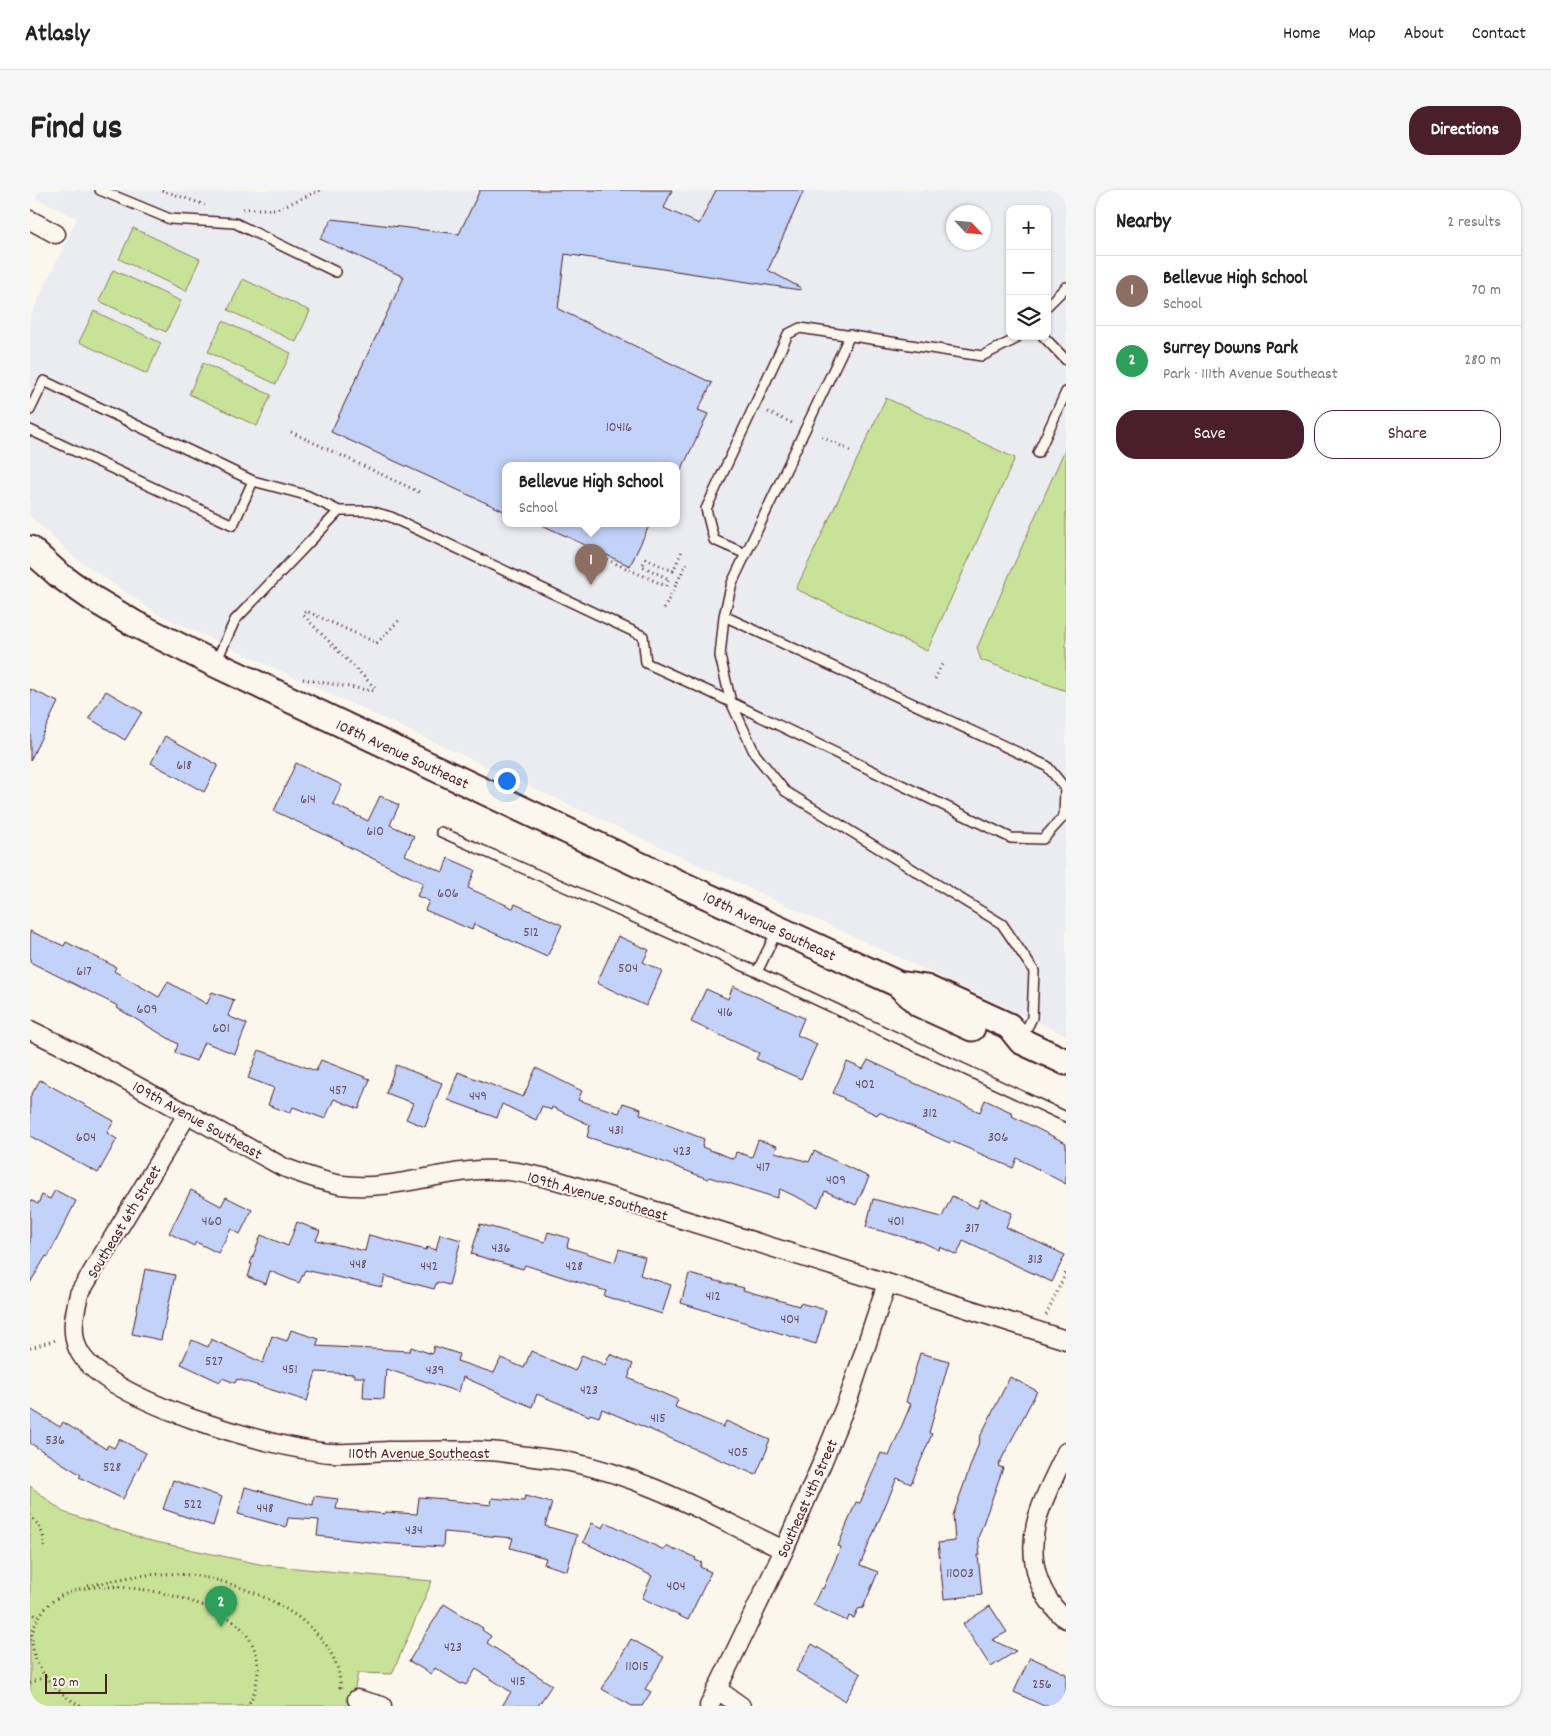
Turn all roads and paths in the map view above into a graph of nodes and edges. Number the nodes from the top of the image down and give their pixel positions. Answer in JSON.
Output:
{"nodes":[{"id":1,"x":100,"y":190,"type":"edge"},
{"id":2,"x":162,"y":190,"type":"edge"},
{"id":3,"x":321,"y":190,"type":"edge"},
{"id":4,"x":208,"y":206,"type":"dead end"},
{"id":5,"x":234,"y":209,"type":"dead end"},
{"id":6,"x":30,"y":220,"type":"edge"},
{"id":7,"x":56,"y":234,"type":"dead end"},
{"id":8,"x":336,"y":272,"type":"dead end"},
{"id":9,"x":1066,"y":287,"type":"edge"},
{"id":10,"x":1051,"y":302,"type":"edge"},
{"id":11,"x":850,"y":335,"type":"junction"},
{"id":12,"x":1014,"y":340,"type":"edge"},
{"id":13,"x":1047,"y":340,"type":"edge"},
{"id":14,"x":1066,"y":360,"type":"edge"},
{"id":15,"x":1066,"y":392,"type":"edge"},
{"id":16,"x":30,"y":410,"type":"edge"},
{"id":17,"x":765,"y":411,"type":"dead end"},
{"id":18,"x":798,"y":426,"type":"dead end"},
{"id":19,"x":30,"y":430,"type":"edge"},
{"id":20,"x":291,"y":432,"type":"dead end"},
{"id":21,"x":822,"y":438,"type":"dead end"},
{"id":22,"x":850,"y":451,"type":"dead end"},
{"id":23,"x":1038,"y":453,"type":"dead end"},
{"id":24,"x":253,"y":481,"type":"junction"},
{"id":25,"x":419,"y":492,"type":"dead end"},
{"id":26,"x":338,"y":511,"type":"junction"},
{"id":27,"x":30,"y":549,"type":"edge"},
{"id":28,"x":682,"y":551,"type":"dead end"},
{"id":29,"x":746,"y":554,"type":"junction"},
{"id":30,"x":688,"y":560,"type":"dead end"},
{"id":31,"x":593,"y":574,"type":"dead end"},
{"id":32,"x":664,"y":609,"type":"dead end"},
{"id":33,"x":724,"y":616,"type":"junction"},
{"id":34,"x":401,"y":618,"type":"dead end"},
{"id":35,"x":943,"y":662,"type":"dead end"},
{"id":36,"x":215,"y":664,"type":"junction"},
{"id":37,"x":299,"y":678,"type":"dead end"},
{"id":38,"x":935,"y":679,"type":"dead end"},
{"id":39,"x":731,"y":702,"type":"junction"},
{"id":40,"x":441,"y":832,"type":"dead end"},
{"id":41,"x":778,"y":928,"type":"junction"},
{"id":42,"x":757,"y":972,"type":"junction"},
{"id":43,"x":30,"y":1030,"type":"edge"},
{"id":44,"x":1021,"y":1041,"type":"junction"},
{"id":45,"x":1066,"y":1062,"type":"edge"},
{"id":46,"x":188,"y":1113,"type":"junction"},
{"id":47,"x":1066,"y":1117,"type":"edge"},
{"id":48,"x":1066,"y":1273,"type":"edge"},
{"id":49,"x":888,"y":1283,"type":"junction"},
{"id":50,"x":1038,"y":1331,"type":"junction"},
{"id":51,"x":73,"y":1334,"type":"junction"},
{"id":52,"x":1066,"y":1340,"type":"edge"},
{"id":53,"x":30,"y":1348,"type":"edge"},
{"id":54,"x":1066,"y":1452,"type":"edge"},
{"id":55,"x":30,"y":1514,"type":"edge"},
{"id":56,"x":44,"y":1548,"type":"dead end"},
{"id":57,"x":784,"y":1550,"type":"junction"},
{"id":58,"x":83,"y":1588,"type":"junction"},
{"id":59,"x":31,"y":1614,"type":"edge"},
{"id":60,"x":38,"y":1617,"type":"junction"},
{"id":61,"x":1065,"y":1618,"type":"edge"},
{"id":62,"x":30,"y":1640,"type":"edge"},
{"id":63,"x":42,"y":1678,"type":"junction"},
{"id":64,"x":30,"y":1683,"type":"edge"},
{"id":65,"x":718,"y":1690,"type":"junction"},
{"id":66,"x":348,"y":1698,"type":"joint"},
{"id":67,"x":80,"y":1706,"type":"edge"},
{"id":68,"x":247,"y":1706,"type":"edge"},
{"id":69,"x":382,"y":1706,"type":"edge"},
{"id":70,"x":709,"y":1706,"type":"edge"},
{"id":71,"x":740,"y":1706,"type":"edge"}],
"edges":[{"from":1,"to":8,"type":"lane"},
{"from":2,"to":4,"type":"path"},
{"from":3,"to":5,"type":"path"},
{"from":6,"to":7,"type":"street"},
{"from":9,"to":10,"type":"lane"},
{"from":11,"to":12,"type":"lane"},
{"from":11,"to":29,"type":"lane"},
{"from":11,"to":29,"type":"lane"},
{"from":13,"to":14,"type":"lane"},
{"from":15,"to":23,"type":"lane"},
{"from":16,"to":24,"type":"lane"},
{"from":17,"to":18,"type":"path"},
{"from":19,"to":24,"type":"lane"},
{"from":20,"to":25,"type":"path"},
{"from":21,"to":22,"type":"path"},
{"from":24,"to":26,"type":"lane"},
{"from":26,"to":36,"type":"lane"},
{"from":26,"to":39,"type":"lane"},
{"from":27,"to":36,"type":"street","name":"108th Avenue Southeast"},
{"from":28,"to":31,"type":"path"},
{"from":29,"to":33,"type":"lane"},
{"from":30,"to":32,"type":"path"},
{"from":33,"to":39,"type":"lane"},
{"from":33,"to":39,"type":"lane"},
{"from":34,"to":37,"type":"path"},
{"from":35,"to":38,"type":"path"},
{"from":36,"to":41,"type":"street","name":"108th Avenue Southeast"},
{"from":39,"to":44,"type":"lane"},
{"from":40,"to":42,"type":"lane"},
{"from":41,"to":42,"type":"lane"},
{"from":41,"to":44,"type":"street","name":"108th Avenue Southeast"},
{"from":42,"to":47,"type":"lane"},
{"from":43,"to":46,"type":"street","name":"109th Avenue Southeast"},
{"from":44,"to":45,"type":"street","name":"108th Avenue Southeast"},
{"from":46,"to":49,"type":"street","name":"109th Avenue Southeast"},
{"from":46,"to":51,"type":"street","name":"Southeast 6th Street"},
{"from":48,"to":50,"type":"path"},
{"from":49,"to":50,"type":"street","name":"109th Avenue Southeast"},
{"from":49,"to":57,"type":"street","name":"Southeast 4th Street"},
{"from":50,"to":52,"type":"street","name":"109th Avenue Southeast"},
{"from":51,"to":53,"type":"path"},
{"from":51,"to":57,"type":"street","name":"110th Avenue Southeast"},
{"from":54,"to":61,"type":"street"},
{"from":55,"to":56,"type":"path"},
{"from":57,"to":65,"type":"street","name":"Southeast 4th Street"},
{"from":58,"to":60,"type":"path"},
{"from":58,"to":66,"type":"path"},
{"from":58,"to":68,"type":"path"},
{"from":59,"to":60,"type":"path"},
{"from":60,"to":62,"type":"path"},
{"from":62,"to":63,"type":"path"},
{"from":63,"to":64,"type":"path"},
{"from":63,"to":67,"type":"path"},
{"from":65,"to":70,"type":"street","name":"Southeast 4th Street"},
{"from":65,"to":71,"type":"street"},
{"from":66,"to":69,"type":"street"}]}
